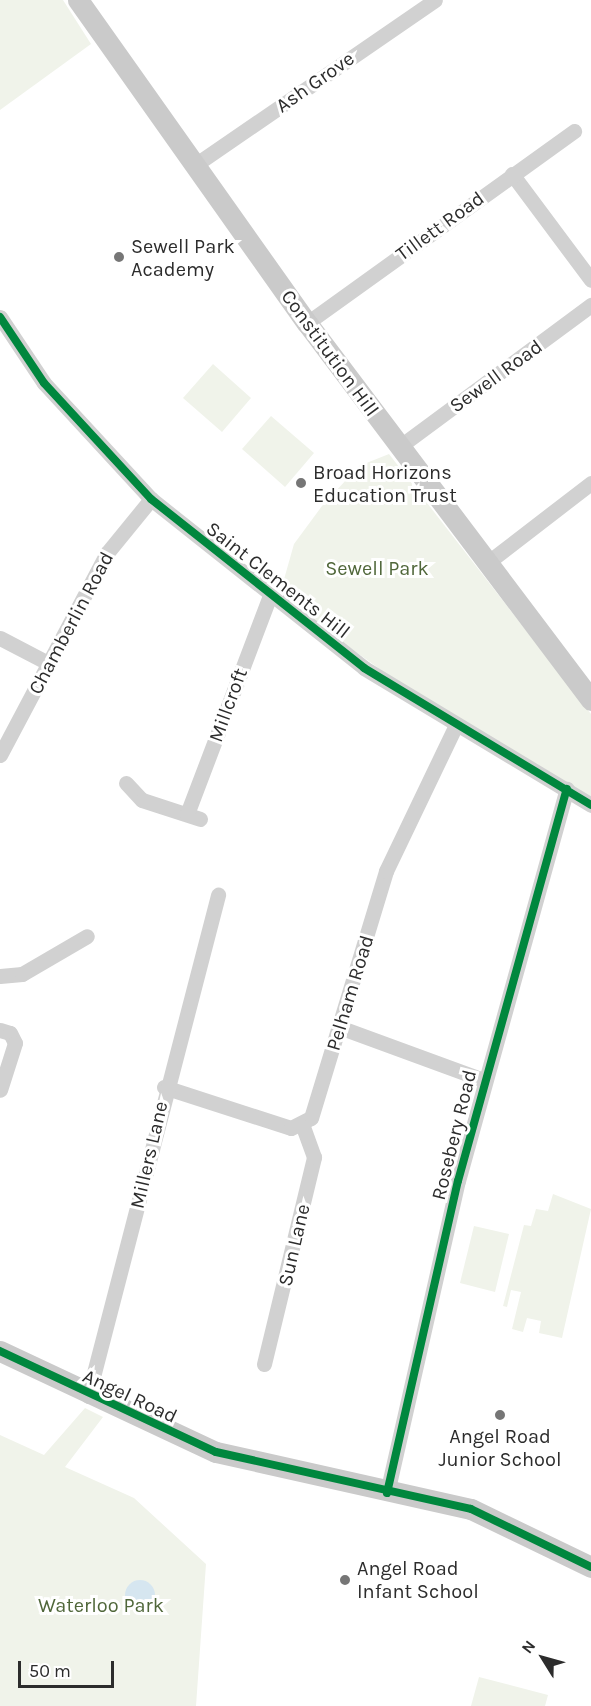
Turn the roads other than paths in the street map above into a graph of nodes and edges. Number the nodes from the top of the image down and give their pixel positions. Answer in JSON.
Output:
{"nodes":[{"id":1,"x":78,"y":0,"type":"edge"},
{"id":2,"x":435,"y":0,"type":"edge"},
{"id":3,"x":574,"y":131,"type":"dead end"},
{"id":4,"x":195,"y":165,"type":"junction"},
{"id":5,"x":512,"y":174,"type":"junction"},
{"id":6,"x":591,"y":280,"type":"edge"},
{"id":7,"x":591,"y":305,"type":"edge"},
{"id":8,"x":0,"y":317,"type":"edge"},
{"id":9,"x":307,"y":323,"type":"junction"},
{"id":10,"x":399,"y":447,"type":"junction"},
{"id":11,"x":591,"y":483,"type":"edge"},
{"id":12,"x":151,"y":499,"type":"junction"},
{"id":13,"x":487,"y":563,"type":"junction"},
{"id":14,"x":270,"y":596,"type":"junction"},
{"id":15,"x":0,"y":638,"type":"edge"},
{"id":16,"x":50,"y":664,"type":"junction"},
{"id":17,"x":591,"y":700,"type":"edge"},
{"id":18,"x":456,"y":725,"type":"junction"},
{"id":19,"x":0,"y":755,"type":"edge"},
{"id":20,"x":126,"y":783,"type":"dead end"},
{"id":21,"x":567,"y":789,"type":"junction"},
{"id":22,"x":591,"y":805,"type":"edge"},
{"id":23,"x":218,"y":895,"type":"dead end"},
{"id":24,"x":87,"y":936,"type":"dead end"},
{"id":25,"x":0,"y":975,"type":"edge"},
{"id":26,"x":339,"y":1026,"type":"junction"},
{"id":27,"x":0,"y":1030,"type":"edge"},
{"id":28,"x":484,"y":1080,"type":"junction"},
{"id":29,"x":164,"y":1087,"type":"junction"},
{"id":30,"x":0,"y":1090,"type":"edge"},
{"id":31,"x":303,"y":1127,"type":"junction"},
{"id":32,"x":0,"y":1351,"type":"edge"},
{"id":33,"x":264,"y":1364,"type":"dead end"},
{"id":34,"x":94,"y":1403,"type":"junction"},
{"id":35,"x":387,"y":1493,"type":"junction"},
{"id":36,"x":591,"y":1567,"type":"edge"}],
"edges":[{"from":1,"to":4,"type":"main road","name":"Constitution Hill"},
{"from":2,"to":4,"type":"street","name":"Ash Grove"},
{"from":3,"to":5,"type":"street","name":"Tillett Road"},
{"from":4,"to":9,"type":"main road","name":"Constitution Hill"},
{"from":5,"to":6,"type":"street"},
{"from":5,"to":9,"type":"street","name":"Tillett Road"},
{"from":7,"to":10,"type":"street","name":"Sewell Road"},
{"from":8,"to":12,"type":"street","name":"Saint Clements Hill"},
{"from":9,"to":10,"type":"main road","name":"Constitution Hill"},
{"from":10,"to":13,"type":"main road","name":"Constitution Hill"},
{"from":11,"to":13,"type":"street"},
{"from":12,"to":14,"type":"street","name":"Saint Clements Hill"},
{"from":12,"to":16,"type":"street","name":"Chamberlin Road"},
{"from":13,"to":17,"type":"main road","name":"Constitution Hill"},
{"from":14,"to":18,"type":"street","name":"Saint Clements Hill"},
{"from":14,"to":20,"type":"street","name":"Millcroft"},
{"from":15,"to":16,"type":"street"},
{"from":16,"to":19,"type":"street","name":"Chamberlin Road"},
{"from":18,"to":21,"type":"street","name":"Saint Clements Hill"},
{"from":18,"to":26,"type":"street","name":"Pelham Road"},
{"from":21,"to":22,"type":"street","name":"Saint Clements Hill"},
{"from":21,"to":28,"type":"street","name":"Rosebery Road"},
{"from":23,"to":29,"type":"street","name":"Millers Lane"},
{"from":24,"to":25,"type":"street"},
{"from":26,"to":28,"type":"street"},
{"from":26,"to":31,"type":"street","name":"Pelham Road"},
{"from":27,"to":30,"type":"street"},
{"from":28,"to":35,"type":"street","name":"Rosebery Road"},
{"from":29,"to":31,"type":"street"},
{"from":29,"to":34,"type":"street","name":"Millers Lane"},
{"from":31,"to":33,"type":"street","name":"Sun Lane"},
{"from":32,"to":34,"type":"main road","name":"Angel Road"},
{"from":34,"to":35,"type":"main road","name":"Angel Road"},
{"from":35,"to":36,"type":"main road","name":"Angel Road"}]}
